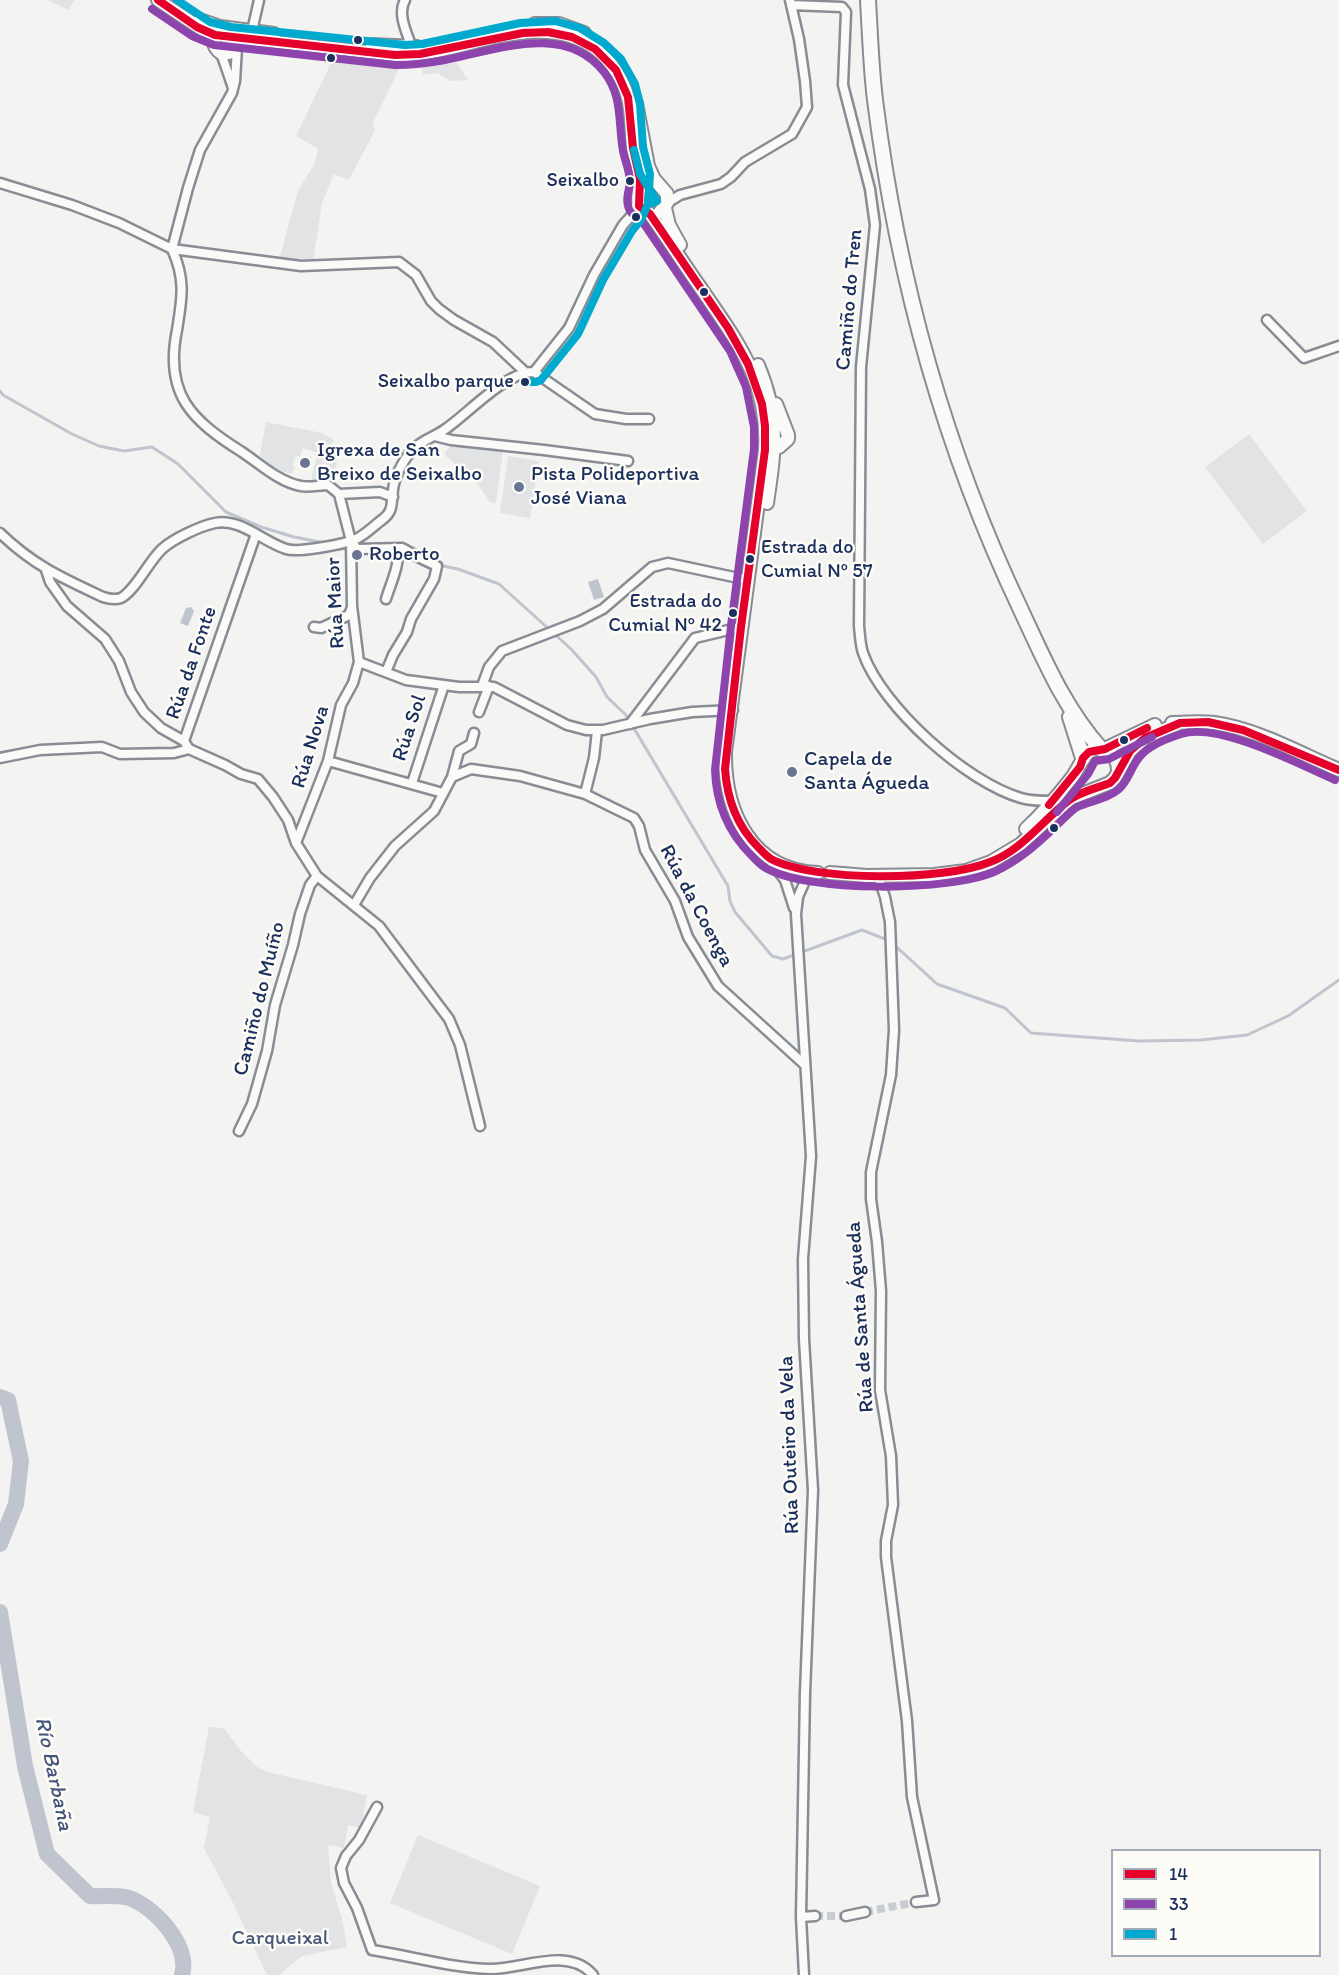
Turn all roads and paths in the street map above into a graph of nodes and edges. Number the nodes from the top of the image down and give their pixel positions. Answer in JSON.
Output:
{"nodes":[{"id":1,"x":158,"y":0,"type":"edge"},
{"id":2,"x":169,"y":0,"type":"edge"},
{"id":3,"x":258,"y":0,"type":"edge"},
{"id":4,"x":405,"y":0,"type":"edge"},
{"id":5,"x":868,"y":0,"type":"edge"},
{"id":6,"x":794,"y":4,"type":"edge"},
{"id":7,"x":206,"y":23,"type":"junction"},
{"id":8,"x":242,"y":36,"type":"junction"},
{"id":9,"x":217,"y":41,"type":"junction"},
{"id":10,"x":409,"y":48,"type":"junction"},
{"id":11,"x":356,"y":52,"type":"junction"},
{"id":12,"x":233,"y":88,"type":"junction"},
{"id":13,"x":0,"y":183,"type":"edge"},
{"id":14,"x":662,"y":187,"type":"junction"},
{"id":15,"x":680,"y":195,"type":"junction"},
{"id":16,"x":666,"y":205,"type":"junction"},
{"id":17,"x":640,"y":206,"type":"junction"},
{"id":18,"x":172,"y":249,"type":"junction"},
{"id":19,"x":1267,"y":320,"type":"dead end"},
{"id":20,"x":1339,"y":347,"type":"edge"},
{"id":21,"x":748,"y":361,"type":"junction"},
{"id":22,"x":529,"y":372,"type":"junction"},
{"id":23,"x":649,"y":419,"type":"dead end"},
{"id":24,"x":777,"y":428,"type":"junction"},
{"id":25,"x":435,"y":436,"type":"junction"},
{"id":26,"x":772,"y":447,"type":"junction"},
{"id":27,"x":628,"y":461,"type":"dead end"},
{"id":28,"x":761,"y":485,"type":"junction"},
{"id":29,"x":339,"y":494,"type":"junction"},
{"id":30,"x":393,"y":497,"type":"junction"},
{"id":31,"x":0,"y":533,"type":"edge"},
{"id":32,"x":256,"y":534,"type":"junction"},
{"id":33,"x":351,"y":541,"type":"junction"},
{"id":34,"x":397,"y":549,"type":"junction"},
{"id":35,"x":46,"y":570,"type":"junction"},
{"id":36,"x":748,"y":580,"type":"junction"},
{"id":37,"x":387,"y":599,"type":"dead end"},
{"id":38,"x":352,"y":606,"type":"junction"},
{"id":39,"x":314,"y":627,"type":"dead end"},
{"id":40,"x":741,"y":627,"type":"junction"},
{"id":41,"x":748,"y":639,"type":"junction"},
{"id":42,"x":359,"y":662,"type":"junction"},
{"id":43,"x":386,"y":672,"type":"junction"},
{"id":44,"x":444,"y":685,"type":"junction"},
{"id":45,"x":486,"y":686,"type":"junction"},
{"id":46,"x":1068,"y":706,"type":"junction"},
{"id":47,"x":732,"y":710,"type":"junction"},
{"id":48,"x":479,"y":712,"type":"dead end"},
{"id":49,"x":1180,"y":723,"type":"junction"},
{"id":50,"x":630,"y":724,"type":"junction"},
{"id":51,"x":597,"y":731,"type":"junction"},
{"id":52,"x":474,"y":733,"type":"dead end"},
{"id":53,"x":184,"y":741,"type":"junction"},
{"id":54,"x":189,"y":749,"type":"junction"},
{"id":55,"x":1103,"y":749,"type":"junction"},
{"id":56,"x":734,"y":752,"type":"junction"},
{"id":57,"x":1,"y":758,"type":"edge"},
{"id":58,"x":328,"y":761,"type":"junction"},
{"id":59,"x":1082,"y":762,"type":"junction"},
{"id":60,"x":1118,"y":770,"type":"junction"},
{"id":61,"x":1339,"y":770,"type":"edge"},
{"id":62,"x":452,"y":777,"type":"junction"},
{"id":63,"x":412,"y":783,"type":"junction"},
{"id":64,"x":1094,"y":785,"type":"junction"},
{"id":65,"x":443,"y":793,"type":"junction"},
{"id":66,"x":585,"y":794,"type":"junction"},
{"id":67,"x":1052,"y":801,"type":"junction"},
{"id":68,"x":296,"y":843,"type":"junction"},
{"id":69,"x":769,"y":858,"type":"junction"},
{"id":70,"x":782,"y":864,"type":"junction"},
{"id":71,"x":824,"y":873,"type":"junction"},
{"id":72,"x":317,"y":876,"type":"junction"},
{"id":73,"x":878,"y":876,"type":"junction"},
{"id":74,"x":354,"y":905,"type":"junction"},
{"id":75,"x":796,"y":914,"type":"junction"},
{"id":76,"x":805,"y":1065,"type":"junction"},
{"id":77,"x":480,"y":1126,"type":"dead end"},
{"id":78,"x":238,"y":1131,"type":"dead end"},
{"id":79,"x":377,"y":1807,"type":"dead end"},
{"id":80,"x":916,"y":1902,"type":"tunnel mouth"},
{"id":81,"x":865,"y":1912,"type":"tunnel mouth"},
{"id":82,"x":815,"y":1916,"type":"tunnel mouth"},
{"id":83,"x":846,"y":1916,"type":"tunnel mouth"},
{"id":84,"x":801,"y":1917,"type":"junction"},
{"id":85,"x":593,"y":1975,"type":"edge"},
{"id":86,"x":804,"y":1975,"type":"edge"}],
"edges":[{"from":1,"to":9,"type":"street"},
{"from":2,"to":7,"type":"street"},
{"from":3,"to":8,"type":"street"},
{"from":4,"to":10,"type":"street"},
{"from":5,"to":46,"type":"main road"},
{"from":6,"to":15,"type":"street"},
{"from":6,"to":67,"type":"street","name":"Camiño do Tren"},
{"from":7,"to":8,"type":"street"},
{"from":7,"to":9,"type":"street"},
{"from":8,"to":9,"type":"street"},
{"from":8,"to":9,"type":"street"},
{"from":8,"to":10,"type":"street"},
{"from":8,"to":11,"type":"street"},
{"from":8,"to":12,"type":"street"},
{"from":9,"to":12,"type":"street"},
{"from":10,"to":11,"type":"street"},
{"from":10,"to":14,"type":"street"},
{"from":11,"to":17,"type":"street"},
{"from":12,"to":18,"type":"street"},
{"from":13,"to":18,"type":"street"},
{"from":14,"to":15,"type":"street"},
{"from":14,"to":16,"type":"street"},
{"from":14,"to":17,"type":"street"},
{"from":15,"to":16,"type":"street"},
{"from":16,"to":17,"type":"street"},
{"from":16,"to":24,"type":"street"},
{"from":17,"to":21,"type":"street"},
{"from":17,"to":22,"type":"street"},
{"from":18,"to":22,"type":"street"},
{"from":18,"to":29,"type":"street"},
{"from":19,"to":20,"type":"street"},
{"from":21,"to":24,"type":"street"},
{"from":21,"to":28,"type":"street"},
{"from":22,"to":23,"type":"street"},
{"from":22,"to":25,"type":"street"},
{"from":24,"to":26,"type":"street"},
{"from":25,"to":27,"type":"street"},
{"from":25,"to":30,"type":"street"},
{"from":26,"to":28,"type":"street"},
{"from":26,"to":41,"type":"street"},
{"from":28,"to":36,"type":"street"},
{"from":29,"to":30,"type":"street"},
{"from":29,"to":33,"type":"street","name":"Rúa Maior"},
{"from":30,"to":33,"type":"street"},
{"from":31,"to":35,"type":"street"},
{"from":32,"to":33,"type":"street"},
{"from":32,"to":35,"type":"street"},
{"from":32,"to":53,"type":"street","name":"Rúa da Fonte"},
{"from":33,"to":34,"type":"street"},
{"from":33,"to":38,"type":"street","name":"Rúa Maior"},
{"from":34,"to":37,"type":"street"},
{"from":34,"to":43,"type":"street"},
{"from":35,"to":53,"type":"street"},
{"from":36,"to":40,"type":"street"},
{"from":36,"to":45,"type":"street"},
{"from":38,"to":39,"type":"street"},
{"from":38,"to":42,"type":"street","name":"Rúa Maior"},
{"from":40,"to":47,"type":"street"},
{"from":40,"to":50,"type":"street"},
{"from":41,"to":47,"type":"street"},
{"from":41,"to":56,"type":"street"},
{"from":42,"to":43,"type":"street"},
{"from":42,"to":58,"type":"street","name":"Rúa Nova"},
{"from":43,"to":44,"type":"street"},
{"from":44,"to":45,"type":"street"},
{"from":44,"to":63,"type":"street","name":"Rúa Sol"},
{"from":45,"to":48,"type":"street"},
{"from":45,"to":51,"type":"street"},
{"from":46,"to":55,"type":"main road"},
{"from":46,"to":59,"type":"main road"},
{"from":47,"to":50,"type":"street"},
{"from":47,"to":56,"type":"street"},
{"from":47,"to":69,"type":"street"},
{"from":49,"to":55,"type":"street"},
{"from":49,"to":60,"type":"street"},
{"from":49,"to":61,"type":"street"},
{"from":50,"to":51,"type":"street"},
{"from":51,"to":66,"type":"street"},
{"from":52,"to":62,"type":"street"},
{"from":53,"to":54,"type":"street","name":"Rúa da Fonte"},
{"from":54,"to":57,"type":"street"},
{"from":54,"to":68,"type":"street","name":"Rúa da Fonte"},
{"from":55,"to":59,"type":"street"},
{"from":55,"to":60,"type":"street"},
{"from":56,"to":70,"type":"street"},
{"from":58,"to":63,"type":"street"},
{"from":58,"to":68,"type":"street","name":"Rúa Nova"},
{"from":59,"to":64,"type":"street"},
{"from":59,"to":67,"type":"street"},
{"from":60,"to":64,"type":"street"},
{"from":62,"to":65,"type":"street"},
{"from":62,"to":66,"type":"street","name":"Rúa da Coenga"},
{"from":63,"to":65,"type":"street"},
{"from":64,"to":67,"type":"street"},
{"from":64,"to":73,"type":"street"},
{"from":65,"to":74,"type":"street"},
{"from":66,"to":76,"type":"street","name":"Rúa da Coenga"},
{"from":67,"to":71,"type":"street"},
{"from":68,"to":72,"type":"street","name":"Rúa da Fonte"},
{"from":69,"to":70,"type":"street"},
{"from":69,"to":75,"type":"street"},
{"from":70,"to":71,"type":"street"},
{"from":71,"to":73,"type":"street"},
{"from":71,"to":75,"type":"street"},
{"from":72,"to":74,"type":"street","name":"Rúa da Fonte"},
{"from":72,"to":78,"type":"street","name":"Camiño do Muíño"},
{"from":73,"to":80,"type":"street","name":"Rúa de Santa Águeda"},
{"from":74,"to":77,"type":"street","name":"Rúa da Fonte"},
{"from":75,"to":76,"type":"street","name":"Rúa Outeiro da Vela"},
{"from":76,"to":84,"type":"street","name":"Rúa Outeiro da Vela"},
{"from":79,"to":85,"type":"street"},
{"from":81,"to":83,"type":"street"},
{"from":82,"to":84,"type":"street"},
{"from":84,"to":86,"type":"street","name":"Rúa Outeiro da Vela"}]}
